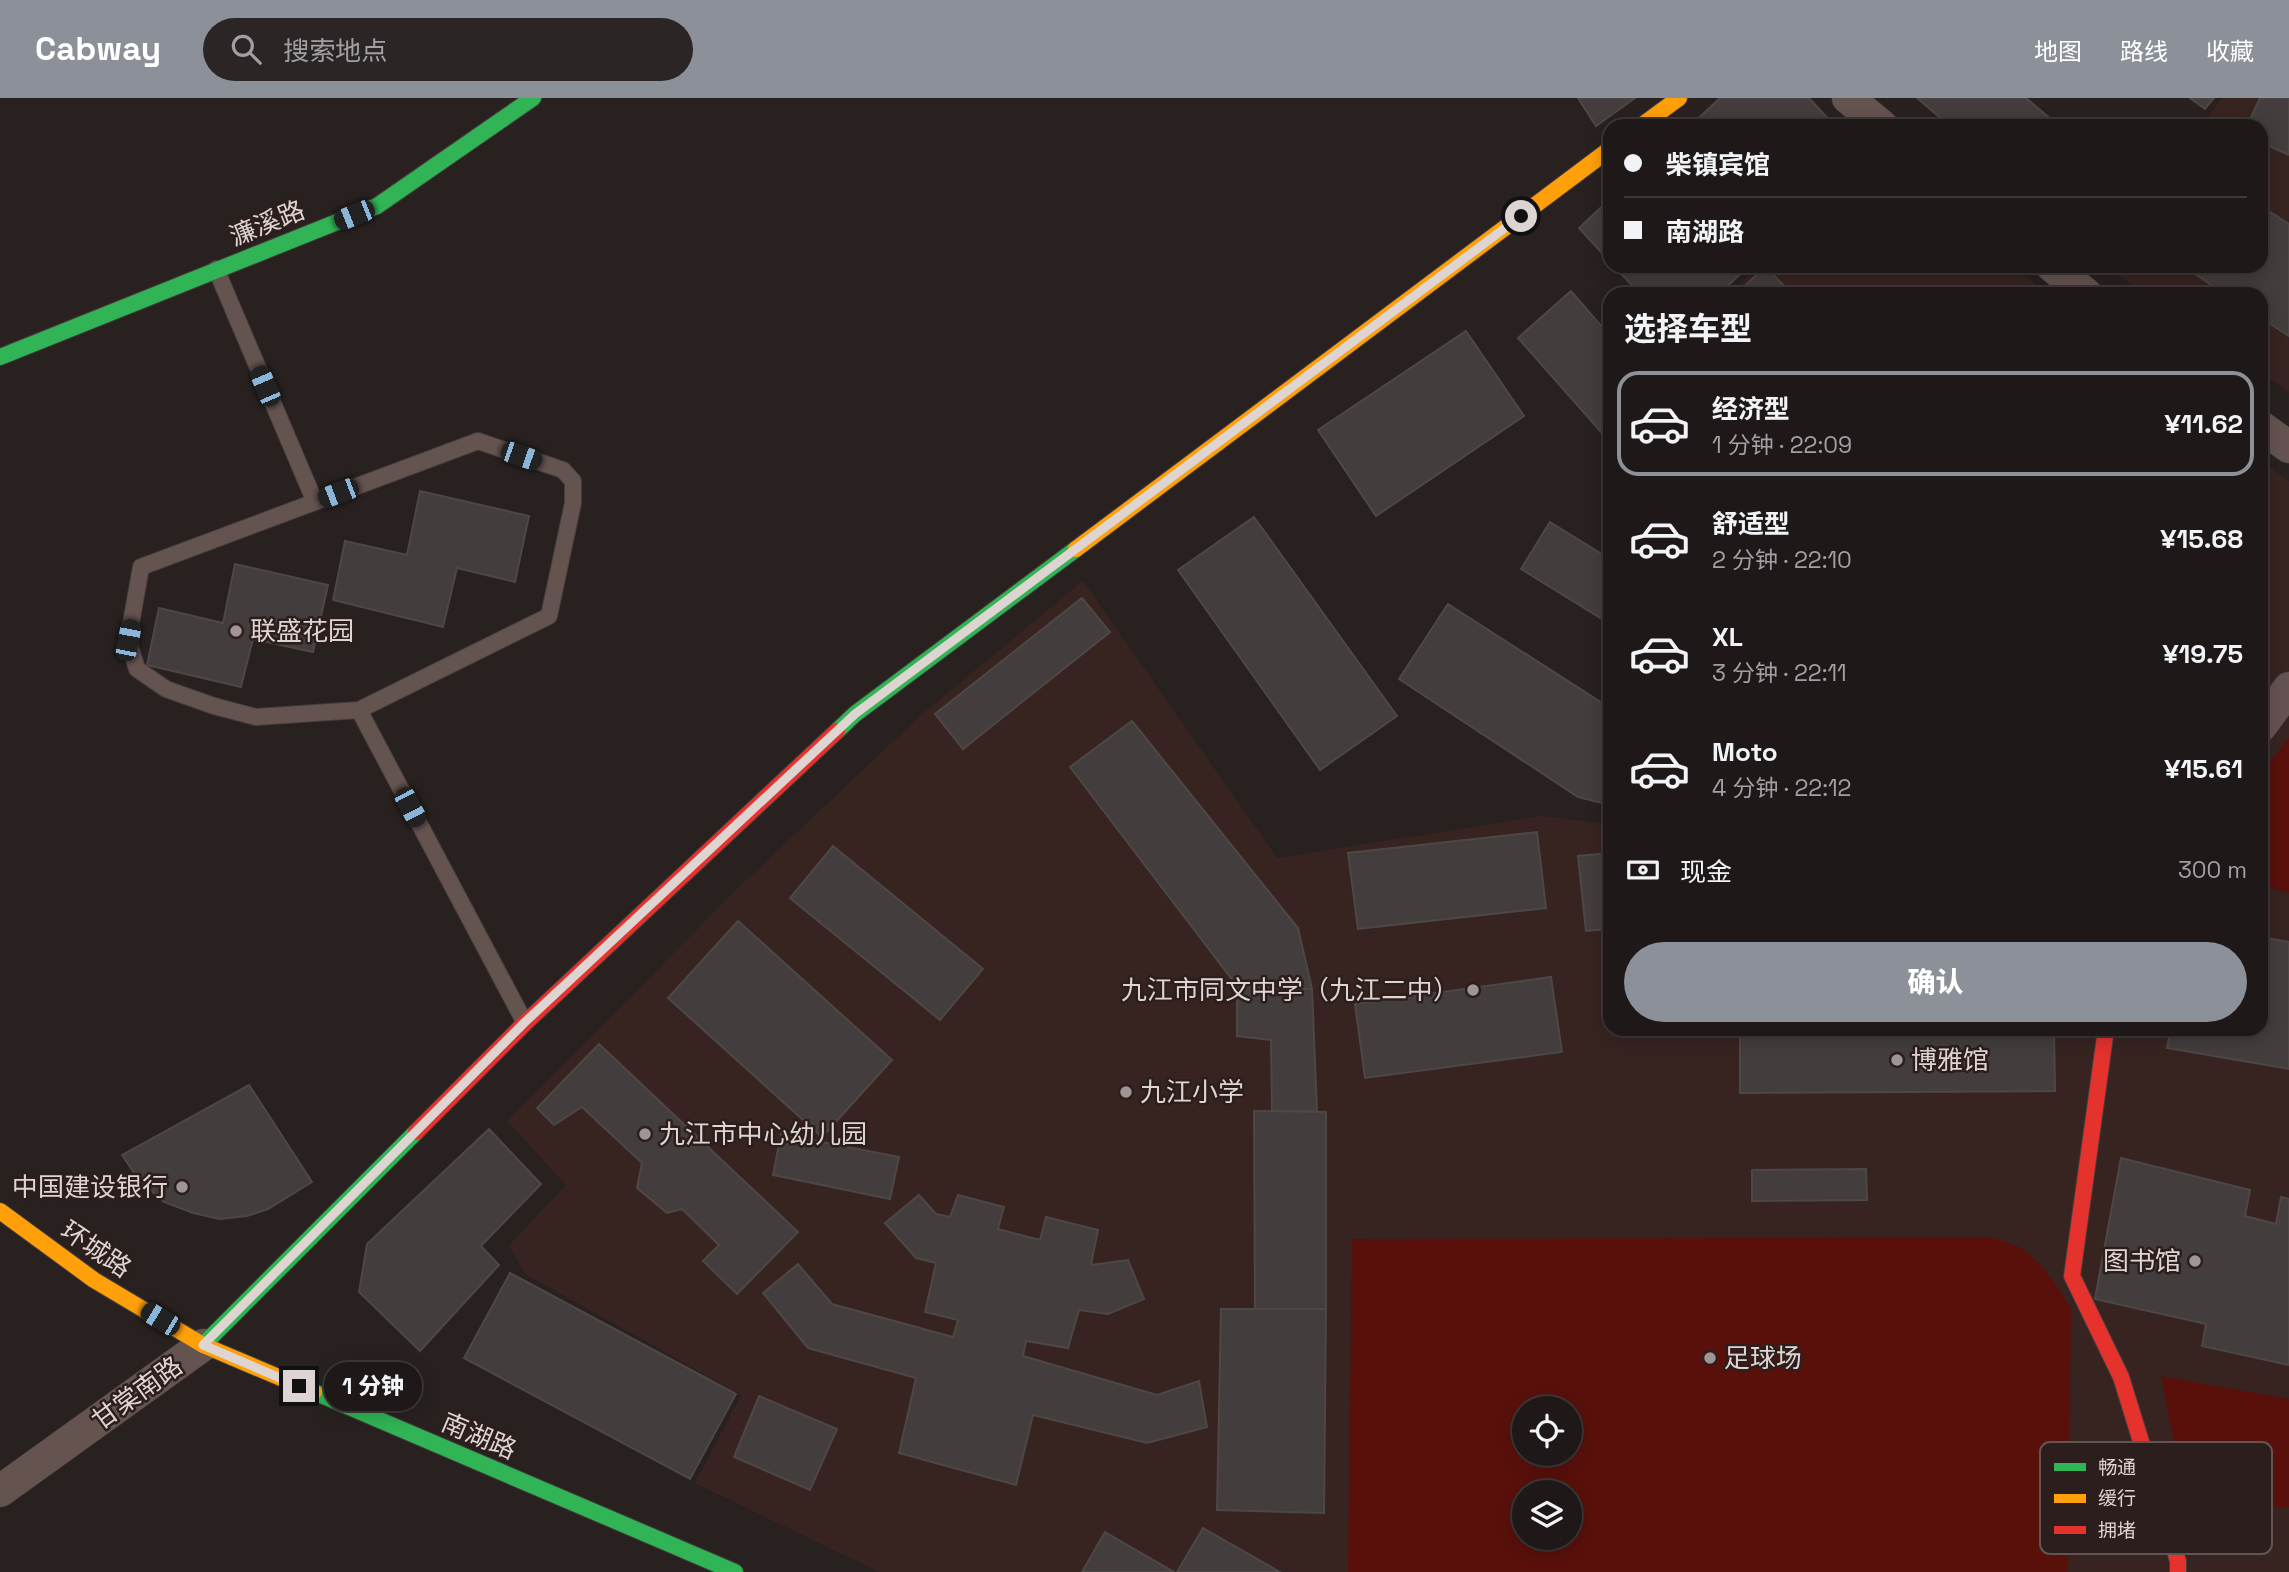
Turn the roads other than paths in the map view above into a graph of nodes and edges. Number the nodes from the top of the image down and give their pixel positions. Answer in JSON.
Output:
{"nodes":[{"id":1,"x":533,"y":98,"type":"edge"},
{"id":2,"x":1679,"y":98,"type":"edge"},
{"id":3,"x":1848,"y":98,"type":"edge"},
{"id":4,"x":1650,"y":119,"type":"edge"},
{"id":5,"x":1874,"y":119,"type":"edge"},
{"id":6,"x":1603,"y":154,"type":"edge"},
{"id":7,"x":216,"y":269,"type":"junction"},
{"id":8,"x":2060,"y":273,"type":"edge"},
{"id":9,"x":2078,"y":287,"type":"edge"},
{"id":10,"x":0,"y":357,"type":"edge"},
{"id":11,"x":2268,"y":431,"type":"edge"},
{"id":12,"x":2289,"y":447,"type":"edge"},
{"id":13,"x":315,"y":502,"type":"junction"},
{"id":14,"x":2289,"y":688,"type":"edge"},
{"id":15,"x":359,"y":710,"type":"junction"},
{"id":16,"x":2268,"y":716,"type":"edge"},
{"id":17,"x":524,"y":1023,"type":"junction"},
{"id":18,"x":2105,"y":1036,"type":"edge"},
{"id":19,"x":0,"y":1210,"type":"edge"},
{"id":20,"x":203,"y":1345,"type":"junction"},
{"id":21,"x":2141,"y":1442,"type":"edge"},
{"id":22,"x":0,"y":1491,"type":"edge"},
{"id":23,"x":2176,"y":1554,"type":"edge"},
{"id":24,"x":735,"y":1572,"type":"edge"},
{"id":25,"x":2178,"y":1572,"type":"edge"}],
"edges":[{"from":1,"to":7,"type":"street","name":"濂溪路"},
{"from":2,"to":4,"type":"street"},
{"from":3,"to":5,"type":"street"},
{"from":6,"to":17,"type":"street","name":"甘棠南路"},
{"from":7,"to":10,"type":"street","name":"濂溪路"},
{"from":7,"to":13,"type":"lane"},
{"from":8,"to":9,"type":"street"},
{"from":11,"to":12,"type":"street"},
{"from":13,"to":15,"type":"lane"},
{"from":13,"to":15,"type":"lane"},
{"from":14,"to":16,"type":"street"},
{"from":15,"to":17,"type":"lane"},
{"from":17,"to":20,"type":"street","name":"甘棠南路"},
{"from":18,"to":21,"type":"street"},
{"from":19,"to":20,"type":"street","name":"环城路"},
{"from":20,"to":22,"type":"street","name":"甘棠南路"},
{"from":20,"to":24,"type":"street","name":"南湖路"},
{"from":23,"to":25,"type":"street"}]}
